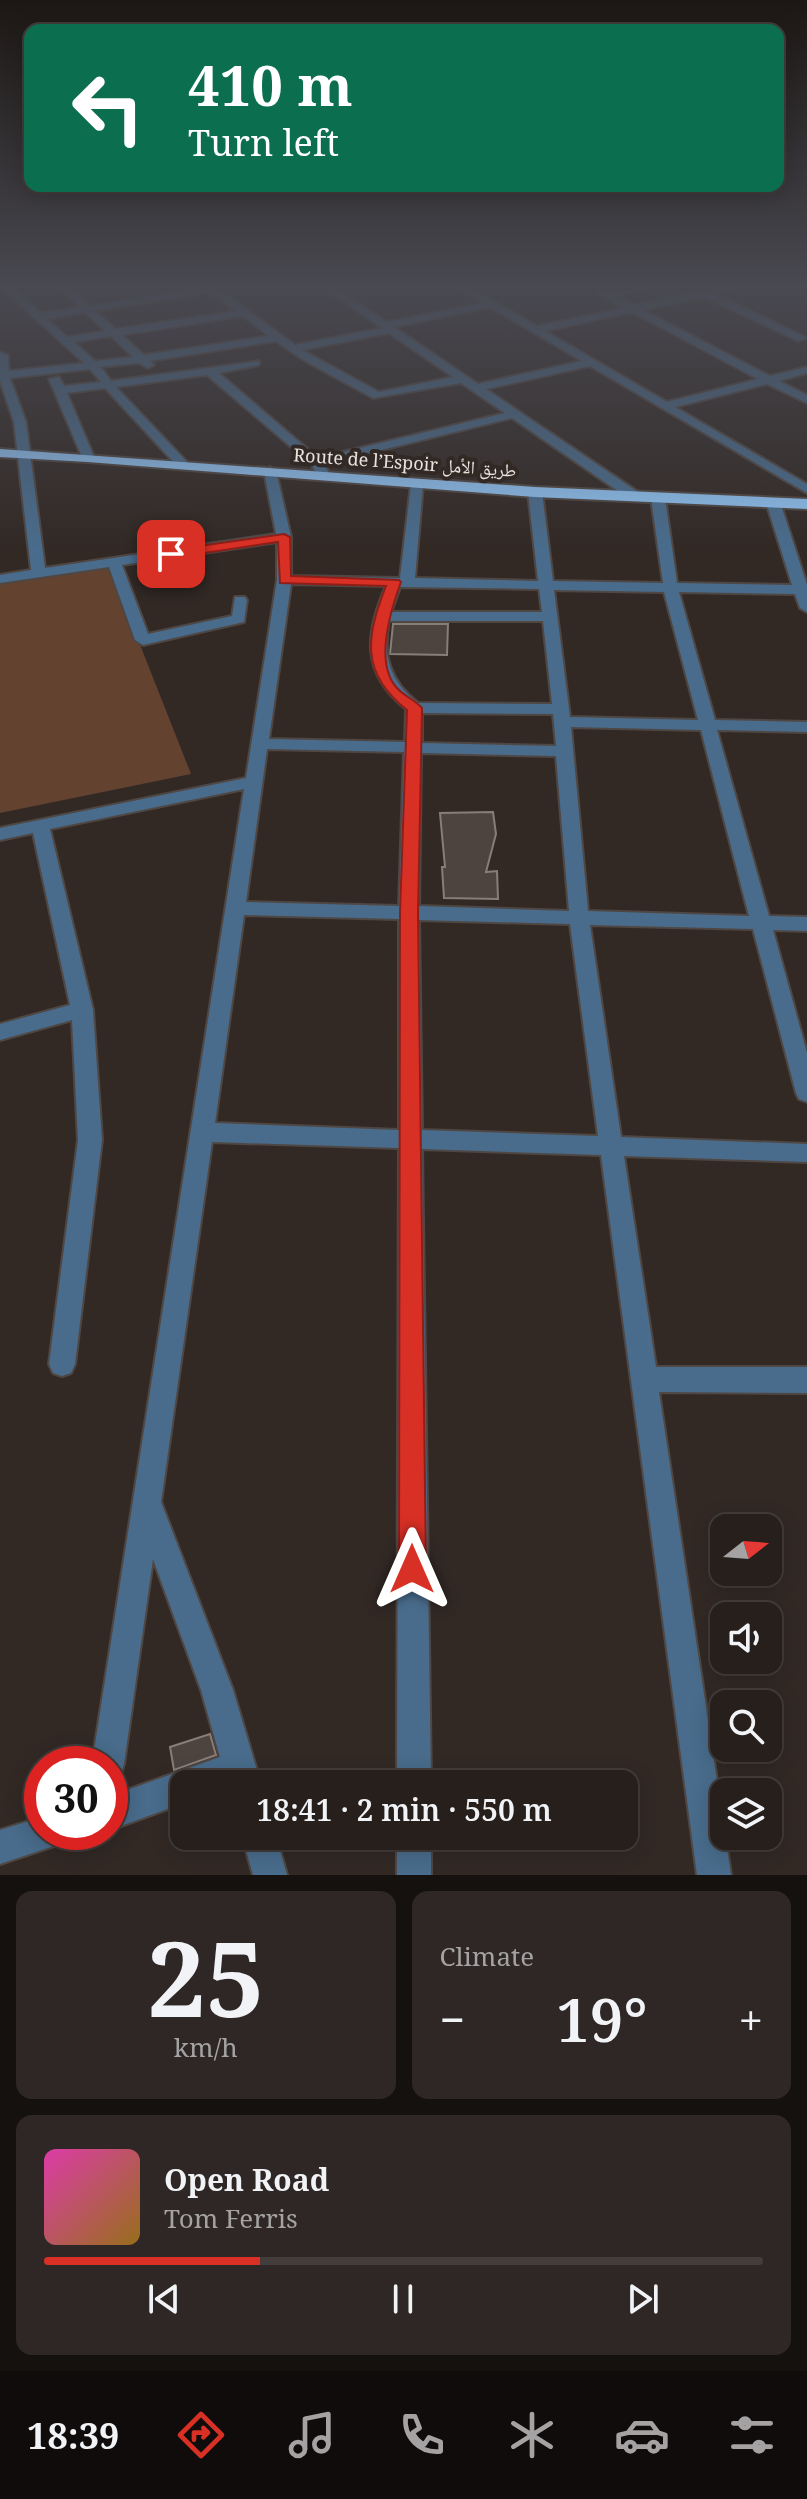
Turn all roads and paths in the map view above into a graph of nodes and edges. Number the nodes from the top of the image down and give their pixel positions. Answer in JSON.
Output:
{"nodes":[{"id":1,"x":2,"y":376,"type":"edge"},
{"id":2,"x":54,"y":376,"type":"edge"},
{"id":3,"x":103,"y":376,"type":"edge"},
{"id":4,"x":160,"y":376,"type":"edge"},
{"id":5,"x":180,"y":376,"type":"edge"},
{"id":6,"x":216,"y":376,"type":"edge"},
{"id":7,"x":342,"y":376,"type":"edge"},
{"id":8,"x":458,"y":376,"type":"edge"},
{"id":9,"x":528,"y":376,"type":"edge"},
{"id":10,"x":619,"y":376,"type":"edge"},
{"id":11,"x":761,"y":376,"type":"edge"},
{"id":12,"x":785,"y":376,"type":"edge"},
{"id":13,"x":162,"y":379,"type":"junction"},
{"id":14,"x":462,"y":379,"type":"junction"},
{"id":15,"x":769,"y":381,"type":"junction"},
{"id":16,"x":110,"y":385,"type":"junction"},
{"id":17,"x":476,"y":388,"type":"junction"},
{"id":18,"x":59,"y":390,"type":"junction"},
{"id":19,"x":807,"y":400,"type":"edge"},
{"id":20,"x":669,"y":405,"type":"junction"},
{"id":21,"x":514,"y":414,"type":"junction"},
{"id":22,"x":0,"y":453,"type":"edge"},
{"id":23,"x":24,"y":454,"type":"junction"},
{"id":24,"x":88,"y":457,"type":"junction"},
{"id":25,"x":316,"y":462,"type":"junction"},
{"id":26,"x":183,"y":465,"type":"junction"},
{"id":27,"x":270,"y":471,"type":"junction"},
{"id":28,"x":325,"y":476,"type":"junction"},
{"id":29,"x":417,"y":484,"type":"junction"},
{"id":30,"x":807,"y":489,"type":"edge"},
{"id":31,"x":535,"y":492,"type":"junction"},
{"id":32,"x":636,"y":497,"type":"junction"},
{"id":33,"x":658,"y":498,"type":"junction"},
{"id":34,"x":773,"y":502,"type":"junction"},
{"id":35,"x":807,"y":504,"type":"edge"},
{"id":36,"x":284,"y":537,"type":"junction"},
{"id":37,"x":114,"y":562,"type":"junction"},
{"id":38,"x":38,"y":573,"type":"junction"},
{"id":39,"x":0,"y":579,"type":"edge"},
{"id":40,"x":284,"y":580,"type":"junction"},
{"id":41,"x":401,"y":582,"type":"junction"},
{"id":42,"x":546,"y":586,"type":"junction"},
{"id":43,"x":671,"y":589,"type":"junction"},
{"id":44,"x":804,"y":590,"type":"edge"},
{"id":45,"x":240,"y":600,"type":"dead end"},
{"id":46,"x":807,"y":608,"type":"edge"},
{"id":47,"x":381,"y":616,"type":"junction"},
{"id":48,"x":547,"y":617,"type":"junction"},
{"id":49,"x":414,"y":708,"type":"junction"},
{"id":50,"x":561,"y":715,"type":"junction"},
{"id":51,"x":708,"y":725,"type":"junction"},
{"id":52,"x":807,"y":727,"type":"edge"},
{"id":53,"x":259,"y":744,"type":"junction"},
{"id":54,"x":412,"y":747,"type":"junction"},
{"id":55,"x":564,"y":751,"type":"junction"},
{"id":56,"x":253,"y":782,"type":"junction"},
{"id":57,"x":40,"y":825,"type":"junction"},
{"id":58,"x":0,"y":834,"type":"edge"},
{"id":59,"x":234,"y":908,"type":"junction"},
{"id":60,"x":409,"y":913,"type":"junction"},
{"id":61,"x":579,"y":918,"type":"junction"},
{"id":62,"x":761,"y":923,"type":"junction"},
{"id":63,"x":807,"y":924,"type":"edge"},
{"id":64,"x":82,"y":1010,"type":"junction"},
{"id":65,"x":0,"y":1032,"type":"edge"},
{"id":66,"x":807,"y":1093,"type":"edge"},
{"id":67,"x":201,"y":1132,"type":"junction"},
{"id":68,"x":410,"y":1140,"type":"junction"},
{"id":69,"x":609,"y":1147,"type":"junction"},
{"id":70,"x":807,"y":1153,"type":"edge"},
{"id":71,"x":62,"y":1364,"type":"dead end"},
{"id":72,"x":642,"y":1379,"type":"junction"},
{"id":73,"x":807,"y":1380,"type":"edge"},
{"id":74,"x":146,"y":1502,"type":"junction"},
{"id":75,"x":111,"y":1746,"type":"edge"},
{"id":76,"x":240,"y":1770,"type":"edge"},
{"id":77,"x":414,"y":1770,"type":"edge"},
{"id":78,"x":170,"y":1791,"type":"edge"},
{"id":79,"x":128,"y":1806,"type":"edge"},
{"id":80,"x":24,"y":1840,"type":"edge"},
{"id":81,"x":0,"y":1847,"type":"edge"},
{"id":82,"x":263,"y":1850,"type":"edge"},
{"id":83,"x":414,"y":1850,"type":"edge"},
{"id":84,"x":270,"y":1875,"type":"edge"},
{"id":85,"x":414,"y":1875,"type":"edge"},
{"id":86,"x":714,"y":1875,"type":"edge"}],
"edges":[{"from":1,"to":23,"type":"street"},
{"from":2,"to":18,"type":"street"},
{"from":3,"to":16,"type":"street"},
{"from":4,"to":13,"type":"street"},
{"from":5,"to":13,"type":"street"},
{"from":6,"to":25,"type":"street"},
{"from":7,"to":14,"type":"street"},
{"from":8,"to":14,"type":"street"},
{"from":9,"to":17,"type":"street"},
{"from":10,"to":20,"type":"street"},
{"from":11,"to":15,"type":"street"},
{"from":12,"to":15,"type":"street"},
{"from":13,"to":16,"type":"street"},
{"from":14,"to":17,"type":"street"},
{"from":15,"to":19,"type":"street"},
{"from":15,"to":20,"type":"street"},
{"from":16,"to":18,"type":"street"},
{"from":16,"to":26,"type":"street"},
{"from":17,"to":21,"type":"street"},
{"from":18,"to":24,"type":"street"},
{"from":20,"to":30,"type":"street"},
{"from":21,"to":25,"type":"street"},
{"from":21,"to":32,"type":"street"},
{"from":22,"to":23,"type":"highway","name":"Route de l’Espoir طريق الأمل"},
{"from":23,"to":24,"type":"highway","name":"Route de l’Espoir طريق الأمل"},
{"from":23,"to":38,"type":"street"},
{"from":24,"to":26,"type":"highway","name":"Route de l’Espoir طريق الأمل"},
{"from":25,"to":28,"type":"street"},
{"from":26,"to":27,"type":"highway","name":"Route de l’Espoir طريق الأمل"},
{"from":27,"to":28,"type":"highway","name":"Route de l’Espoir طريق الأمل"},
{"from":27,"to":36,"type":"street"},
{"from":28,"to":29,"type":"highway","name":"Route de l’Espoir طريق الأمل"},
{"from":29,"to":31,"type":"highway","name":"Route de l’Espoir طريق الأمل"},
{"from":29,"to":41,"type":"street"},
{"from":31,"to":32,"type":"highway","name":"Route de l’Espoir طريق الأمل"},
{"from":31,"to":42,"type":"street"},
{"from":32,"to":33,"type":"highway","name":"Route de l’Espoir طريق الأمل"},
{"from":33,"to":34,"type":"highway","name":"Route de l’Espoir طريق الأمل"},
{"from":33,"to":43,"type":"street"},
{"from":34,"to":35,"type":"highway","name":"Route de l’Espoir طريق الأمل"},
{"from":34,"to":44,"type":"street"},
{"from":36,"to":37,"type":"street"},
{"from":36,"to":40,"type":"street"},
{"from":37,"to":38,"type":"street"},
{"from":37,"to":45,"type":"street"},
{"from":38,"to":39,"type":"street"},
{"from":40,"to":41,"type":"street"},
{"from":40,"to":53,"type":"street"},
{"from":41,"to":42,"type":"street"},
{"from":41,"to":47,"type":"street"},
{"from":42,"to":43,"type":"street"},
{"from":42,"to":48,"type":"street"},
{"from":43,"to":44,"type":"street"},
{"from":43,"to":51,"type":"street"},
{"from":44,"to":46,"type":"street"},
{"from":47,"to":48,"type":"street"},
{"from":47,"to":49,"type":"street"},
{"from":48,"to":50,"type":"street"},
{"from":49,"to":50,"type":"street"},
{"from":49,"to":54,"type":"street"},
{"from":50,"to":51,"type":"street"},
{"from":50,"to":55,"type":"street"},
{"from":51,"to":52,"type":"street"},
{"from":51,"to":62,"type":"street"},
{"from":53,"to":54,"type":"street"},
{"from":53,"to":56,"type":"street"},
{"from":54,"to":55,"type":"street"},
{"from":54,"to":60,"type":"street"},
{"from":55,"to":61,"type":"street"},
{"from":56,"to":57,"type":"street"},
{"from":56,"to":59,"type":"street"},
{"from":57,"to":58,"type":"street"},
{"from":57,"to":64,"type":"street"},
{"from":59,"to":60,"type":"street"},
{"from":59,"to":67,"type":"street"},
{"from":60,"to":61,"type":"street"},
{"from":60,"to":68,"type":"street"},
{"from":61,"to":62,"type":"street"},
{"from":61,"to":69,"type":"street"},
{"from":62,"to":63,"type":"street"},
{"from":62,"to":66,"type":"street"},
{"from":64,"to":65,"type":"street"},
{"from":64,"to":71,"type":"street"},
{"from":67,"to":68,"type":"street"},
{"from":67,"to":74,"type":"street"},
{"from":68,"to":69,"type":"street"},
{"from":68,"to":77,"type":"street"},
{"from":69,"to":70,"type":"street"},
{"from":69,"to":72,"type":"street"},
{"from":72,"to":73,"type":"street"},
{"from":72,"to":86,"type":"street"},
{"from":74,"to":75,"type":"street"},
{"from":74,"to":76,"type":"street"},
{"from":78,"to":79,"type":"street"},
{"from":80,"to":81,"type":"street"},
{"from":82,"to":84,"type":"street"},
{"from":83,"to":85,"type":"street"}]}
